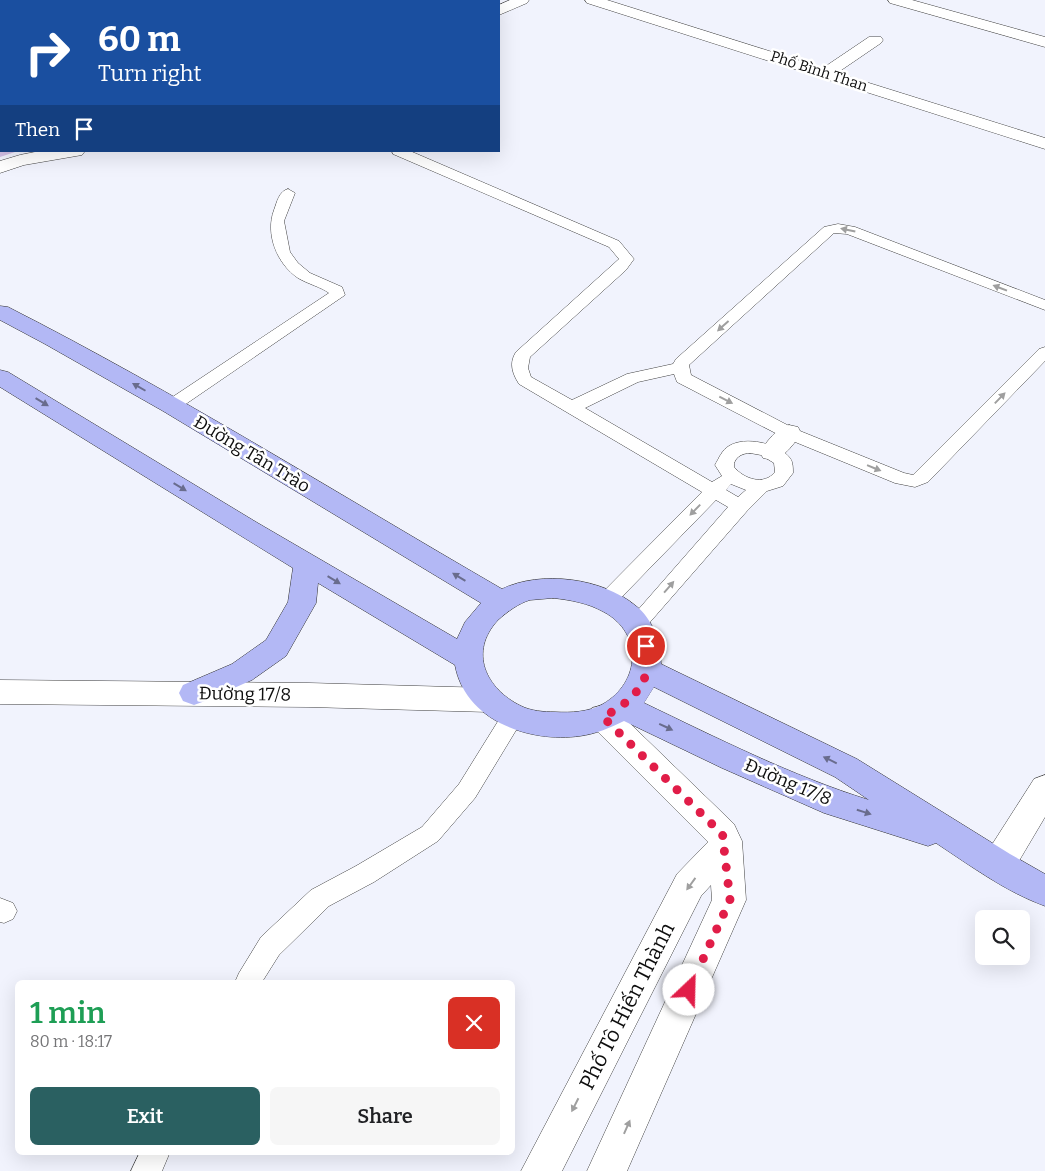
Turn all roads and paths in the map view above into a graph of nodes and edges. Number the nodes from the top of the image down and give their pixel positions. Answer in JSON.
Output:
{"nodes":[{"id":1,"x":522,"y":0,"type":"edge"},
{"id":2,"x":592,"y":0,"type":"edge"},
{"id":3,"x":895,"y":0,"type":"edge"},
{"id":4,"x":960,"y":5,"type":"dead end"},
{"id":5,"x":500,"y":11,"type":"edge"},
{"id":6,"x":947,"y":14,"type":"junction"},
{"id":7,"x":875,"y":40,"type":"dead end"},
{"id":8,"x":1045,"y":42,"type":"edge"},
{"id":9,"x":826,"y":73,"type":"junction"},
{"id":10,"x":1045,"y":144,"type":"edge"},
{"id":11,"x":70,"y":152,"type":"edge"},
{"id":12,"x":400,"y":152,"type":"edge"},
{"id":13,"x":0,"y":167,"type":"edge"},
{"id":14,"x":288,"y":193,"type":"dead end"},
{"id":15,"x":1045,"y":305,"type":"edge"},
{"id":16,"x":0,"y":312,"type":"edge"},
{"id":17,"x":1045,"y":352,"type":"edge"},
{"id":18,"x":680,"y":368,"type":"junction"},
{"id":19,"x":0,"y":377,"type":"edge"},
{"id":20,"x":171,"y":406,"type":"junction"},
{"id":21,"x":572,"y":407,"type":"junction"},
{"id":22,"x":789,"y":432,"type":"junction"},
{"id":23,"x":772,"y":452,"type":"junction"},
{"id":24,"x":730,"y":476,"type":"junction"},
{"id":25,"x":761,"y":486,"type":"junction"},
{"id":26,"x":714,"y":490,"type":"junction"},
{"id":27,"x":740,"y":506,"type":"junction"},
{"id":28,"x":307,"y":563,"type":"junction"},
{"id":29,"x":607,"y":600,"type":"junction"},
{"id":30,"x":501,"y":602,"type":"junction"},
{"id":31,"x":637,"y":624,"type":"junction"},
{"id":32,"x":468,"y":659,"type":"junction"},
{"id":33,"x":647,"y":670,"type":"junction"},
{"id":34,"x":0,"y":692,"type":"edge"},
{"id":35,"x":194,"y":693,"type":"junction"},
{"id":36,"x":501,"y":708,"type":"junction"},
{"id":37,"x":612,"y":712,"type":"junction"},
{"id":38,"x":1045,"y":789,"type":"edge"},
{"id":39,"x":960,"y":842,"type":"junction"},
{"id":40,"x":724,"y":848,"type":"junction"},
{"id":41,"x":998,"y":865,"type":"junction"},
{"id":42,"x":1045,"y":891,"type":"edge"},
{"id":43,"x":249,"y":980,"type":"edge"},
{"id":44,"x":154,"y":1155,"type":"edge"},
{"id":45,"x":146,"y":1171,"type":"edge"},
{"id":46,"x":541,"y":1171,"type":"edge"},
{"id":47,"x":607,"y":1171,"type":"edge"}],
"edges":[{"from":1,"to":5,"type":"street"},
{"from":2,"to":9,"type":"street","name":"Phố Bình Than"},
{"from":3,"to":6,"type":"street"},
{"from":4,"to":6,"type":"street"},
{"from":6,"to":8,"type":"street"},
{"from":7,"to":9,"type":"street"},
{"from":9,"to":10,"type":"street","name":"Phố Bình Than"},
{"from":11,"to":13,"type":"street"},
{"from":12,"to":21,"type":"lane"},
{"from":14,"to":20,"type":"lane"},
{"from":15,"to":18,"type":"lane","one_way":true},
{"from":20,"to":16,"type":"main road","name":"Đường Tân Trào","one_way":true},
{"from":22,"to":17,"type":"lane","one_way":true},
{"from":18,"to":21,"type":"lane"},
{"from":18,"to":22,"type":"lane","one_way":true},
{"from":19,"to":28,"type":"main road","one_way":true},
{"from":30,"to":20,"type":"main road","name":"Đường Tân Trào","one_way":true},
{"from":21,"to":26,"type":"lane"},
{"from":22,"to":23,"type":"street"},
{"from":23,"to":24,"type":"lane"},
{"from":23,"to":25,"type":"lane"},
{"from":24,"to":25,"type":"lane"},
{"from":24,"to":26,"type":"lane"},
{"from":25,"to":27,"type":"lane"},
{"from":26,"to":27,"type":"lane"},
{"from":26,"to":29,"type":"lane","one_way":true},
{"from":31,"to":27,"type":"lane","one_way":true},
{"from":28,"to":32,"type":"main road","one_way":true},
{"from":28,"to":35,"type":"main road"},
{"from":29,"to":30,"type":"main road"},
{"from":29,"to":31,"type":"main road"},
{"from":30,"to":32,"type":"main road"},
{"from":31,"to":33,"type":"main road"},
{"from":32,"to":36,"type":"main road"},
{"from":33,"to":37,"type":"main road"},
{"from":39,"to":33,"type":"main road","name":"Đường 17/8","one_way":true},
{"from":34,"to":35,"type":"street","name":"Đường 17/8"},
{"from":35,"to":36,"type":"street","name":"Đường 17/8"},
{"from":36,"to":37,"type":"main road"},
{"from":36,"to":43,"type":"lane"},
{"from":37,"to":39,"type":"main road","name":"Đường 17/8","one_way":true},
{"from":37,"to":40,"type":"street"},
{"from":38,"to":41,"type":"street"},
{"from":39,"to":41,"type":"main road","name":"Đường 17/8"},
{"from":40,"to":46,"type":"street","name":"Phố Tô Hiến Thành","one_way":true},
{"from":47,"to":40,"type":"street","one_way":true},
{"from":41,"to":42,"type":"main road","name":"Đường 17/8"},
{"from":44,"to":45,"type":"lane"}]}
